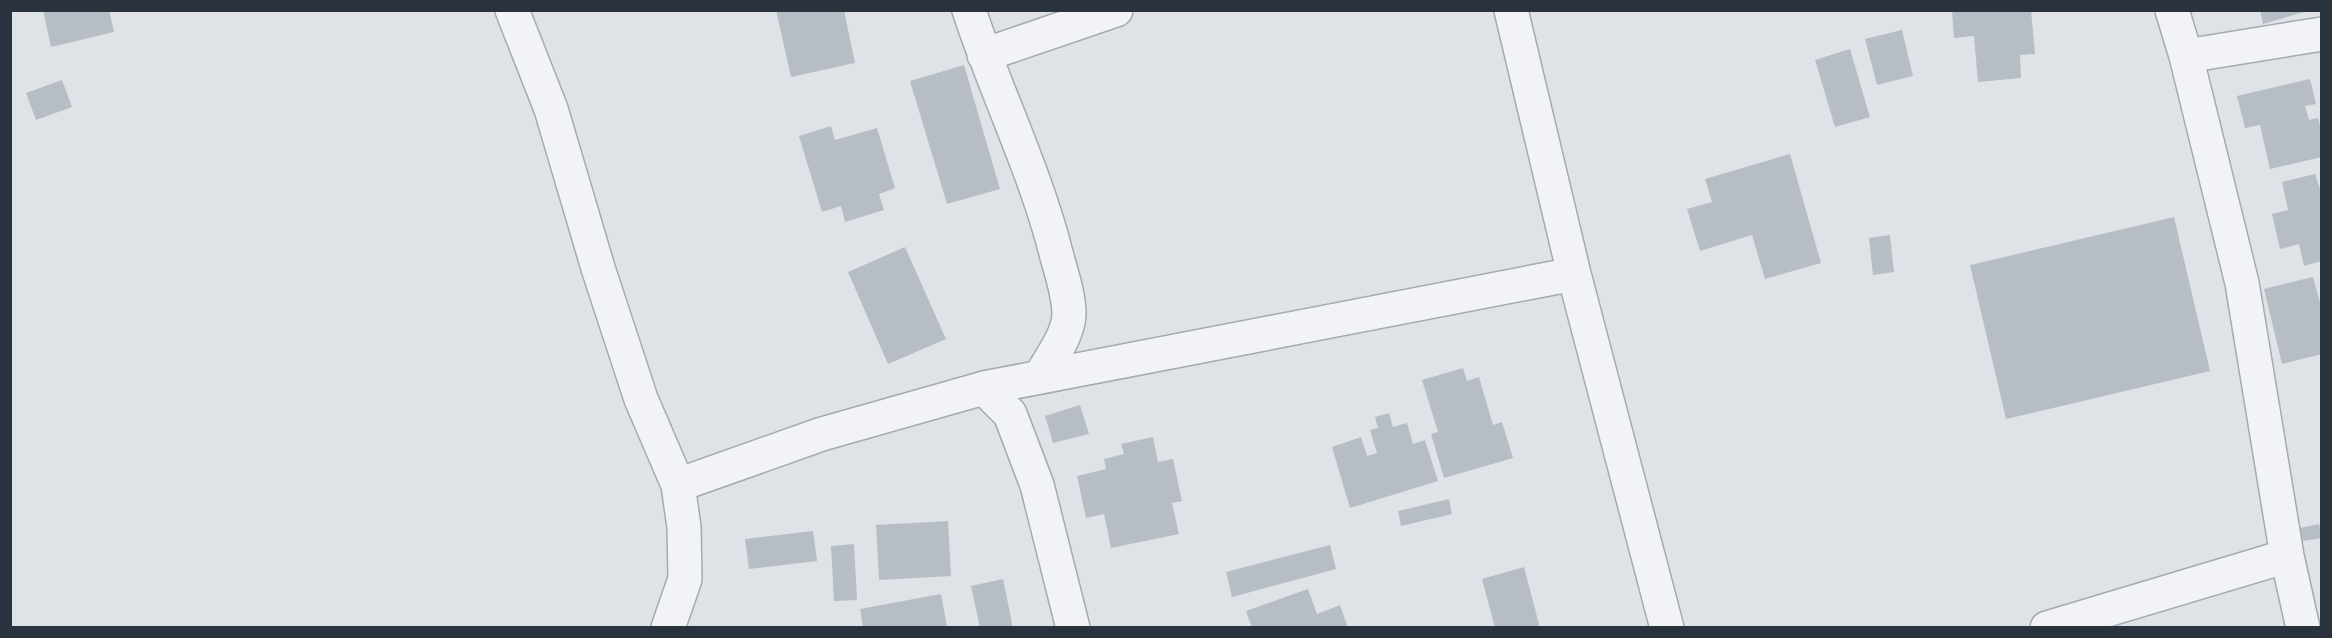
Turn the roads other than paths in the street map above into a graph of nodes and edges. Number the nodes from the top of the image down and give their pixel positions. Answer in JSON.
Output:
{"nodes":[{"id":1,"x":512,"y":10,"type":"edge"},
{"id":2,"x":969,"y":10,"type":"edge"},
{"id":3,"x":1116,"y":10,"type":"edge"},
{"id":4,"x":1511,"y":10,"type":"edge"},
{"id":5,"x":2172,"y":10,"type":"edge"},
{"id":6,"x":2322,"y":34,"type":"edge"},
{"id":7,"x":984,"y":55,"type":"junction"},
{"id":8,"x":2186,"y":56,"type":"junction"},
{"id":9,"x":1574,"y":274,"type":"junction"},
{"id":10,"x":1040,"y":377,"type":"junction"},
{"id":11,"x":984,"y":388,"type":"junction"},
{"id":12,"x":678,"y":485,"type":"junction"},
{"id":13,"x":2287,"y":556,"type":"junction"},
{"id":14,"x":668,"y":627,"type":"edge"},
{"id":15,"x":1073,"y":627,"type":"edge"},
{"id":16,"x":1667,"y":627,"type":"edge"},
{"id":17,"x":2047,"y":627,"type":"edge"},
{"id":18,"x":2303,"y":627,"type":"edge"}],
"edges":[{"from":1,"to":12,"type":"street"},
{"from":2,"to":7,"type":"street"},
{"from":3,"to":7,"type":"street"},
{"from":4,"to":9,"type":"street"},
{"from":5,"to":8,"type":"street"},
{"from":6,"to":8,"type":"street"},
{"from":7,"to":10,"type":"street"},
{"from":8,"to":13,"type":"street"},
{"from":9,"to":10,"type":"street"},
{"from":9,"to":16,"type":"street"},
{"from":10,"to":11,"type":"street"},
{"from":11,"to":12,"type":"street"},
{"from":11,"to":15,"type":"street"},
{"from":12,"to":14,"type":"street"},
{"from":13,"to":17,"type":"street"},
{"from":13,"to":18,"type":"street"}]}
